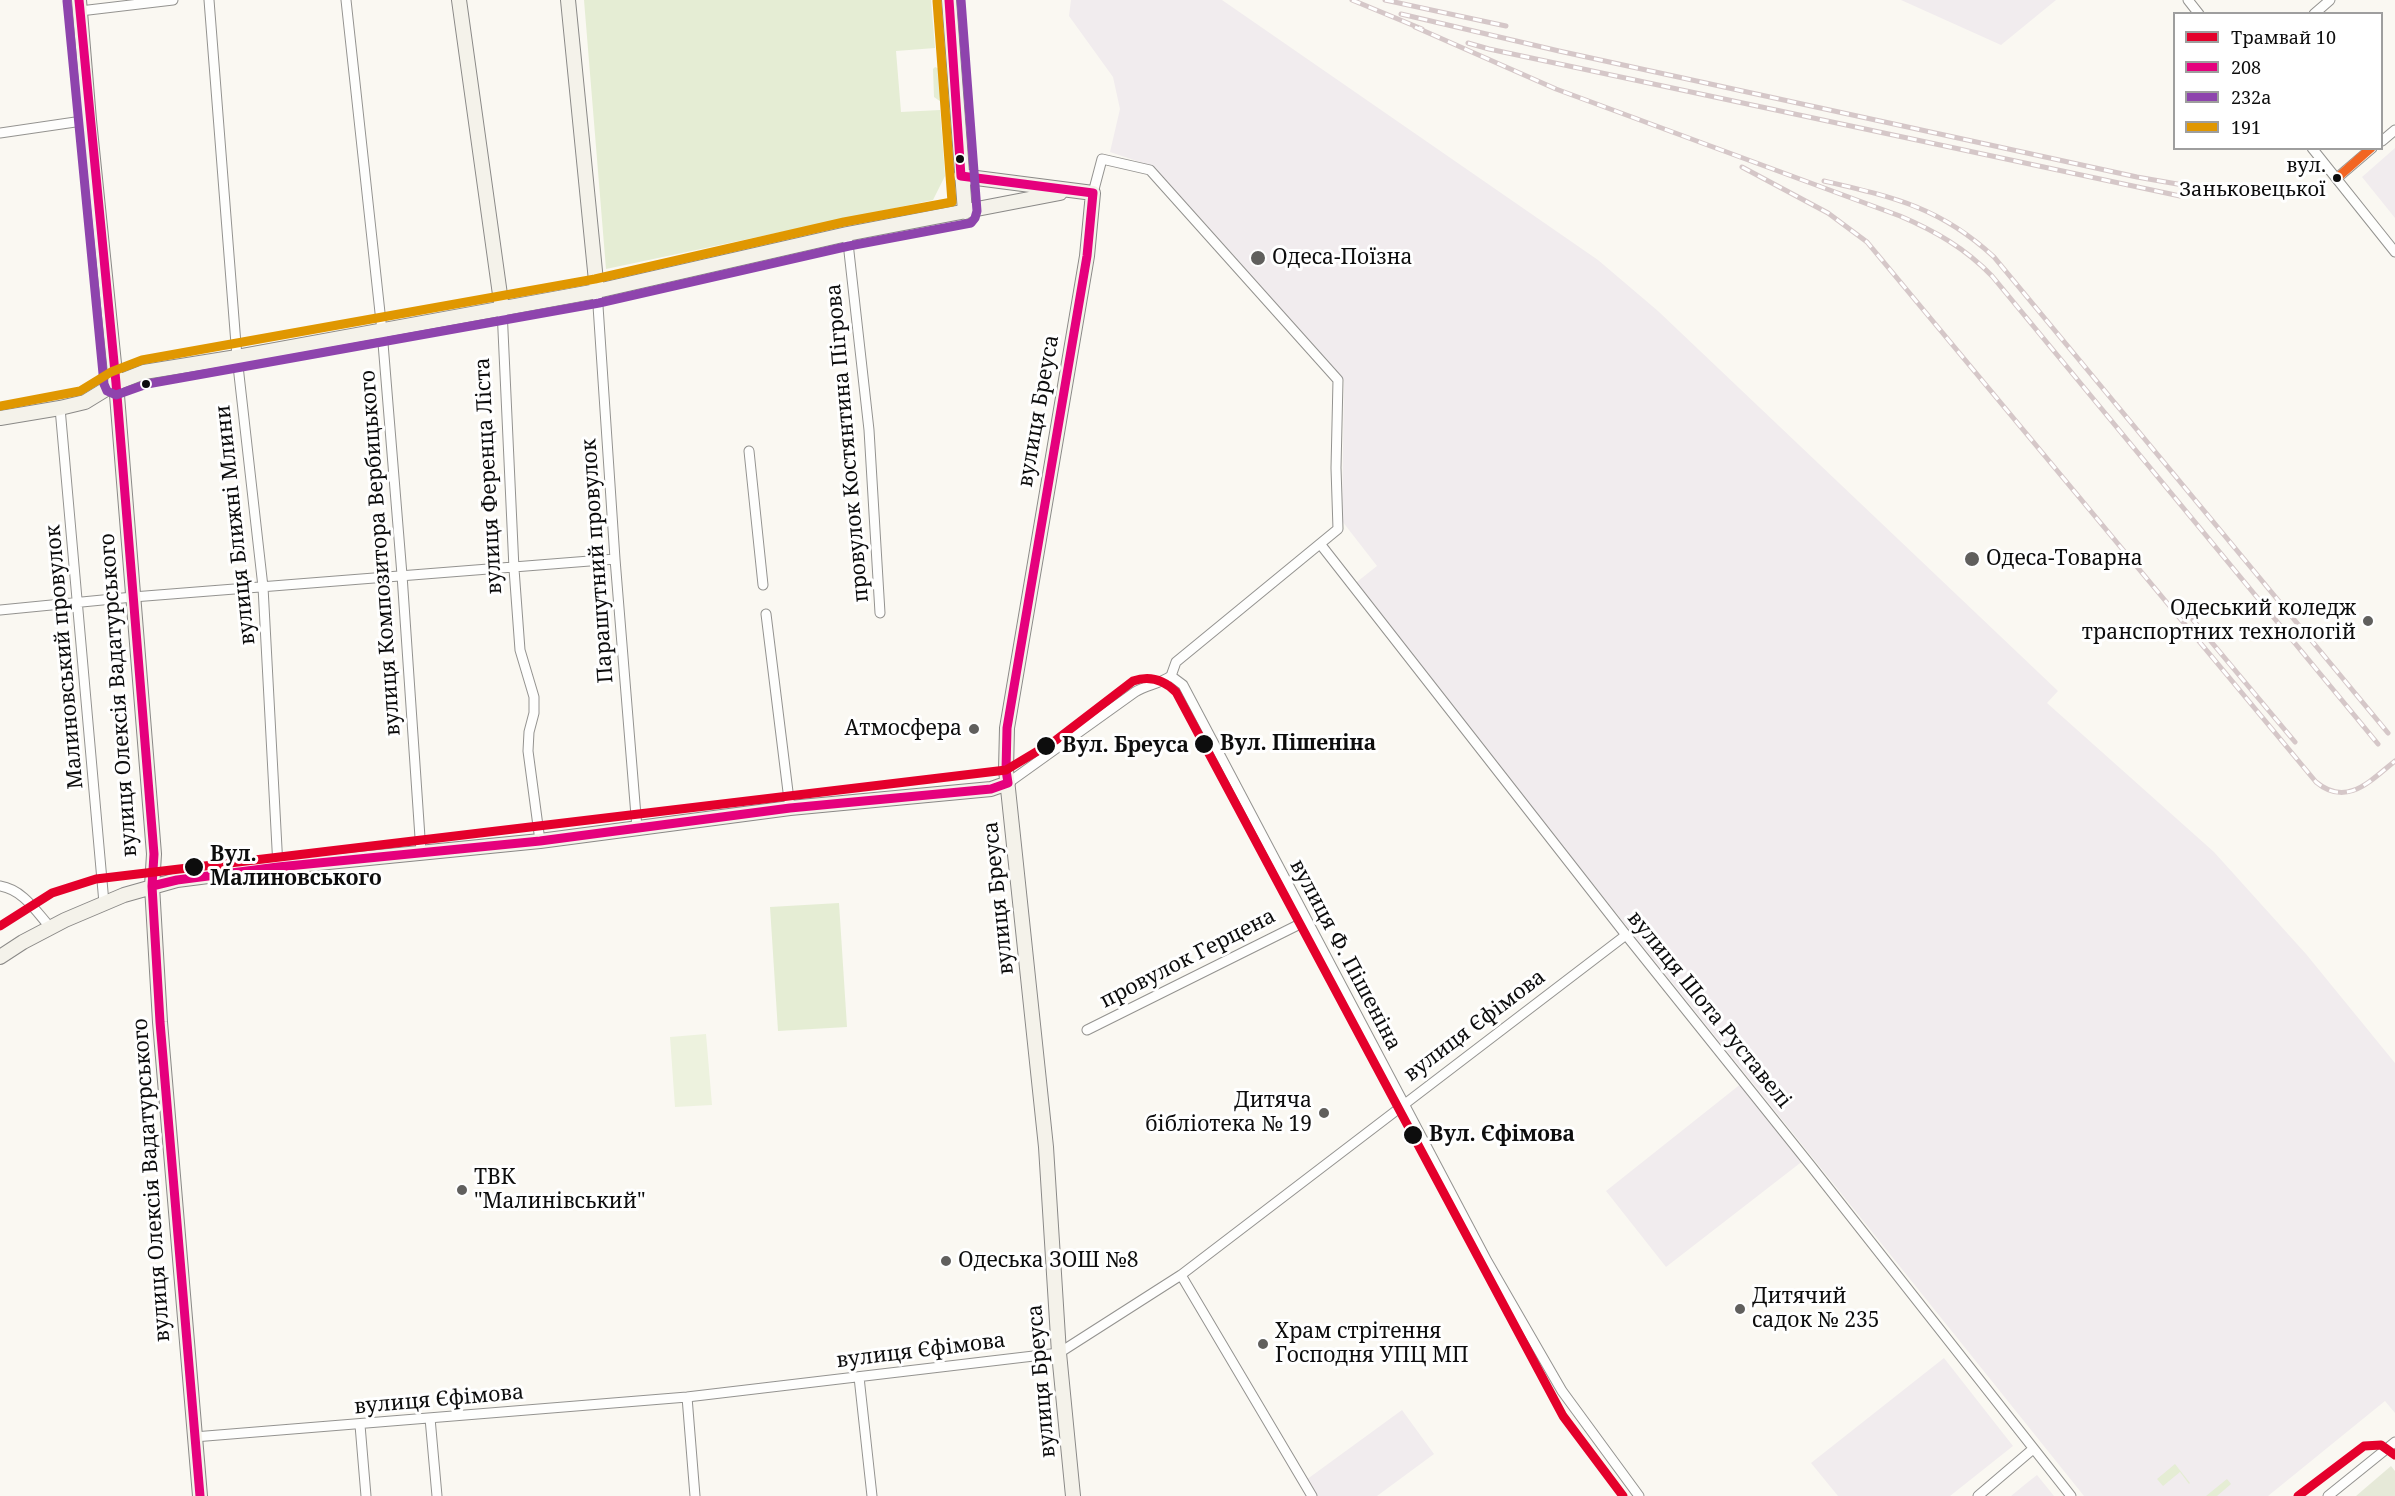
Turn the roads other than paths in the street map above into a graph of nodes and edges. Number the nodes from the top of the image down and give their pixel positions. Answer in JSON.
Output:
{"nodes":[{"id":1,"x":173,"y":0,"type":"edge"},
{"id":2,"x":209,"y":0,"type":"edge"},
{"id":3,"x":346,"y":0,"type":"edge"},
{"id":4,"x":459,"y":0,"type":"edge"},
{"id":5,"x":568,"y":0,"type":"edge"},
{"id":6,"x":949,"y":0,"type":"edge"},
{"id":7,"x":2188,"y":0,"type":"edge"},
{"id":8,"x":2330,"y":0,"type":"edge"},
{"id":9,"x":80,"y":5,"type":"edge"},
{"id":10,"x":2197,"y":12,"type":"edge"},
{"id":11,"x":2316,"y":12,"type":"edge"},
{"id":12,"x":89,"y":120,"type":"junction"},
{"id":13,"x":2395,"y":130,"type":"edge"},
{"id":14,"x":0,"y":133,"type":"edge"},
{"id":15,"x":2383,"y":140,"type":"edge"},
{"id":16,"x":2314,"y":150,"type":"edge"},
{"id":17,"x":2370,"y":150,"type":"edge"},
{"id":18,"x":961,"y":176,"type":"junction"},
{"id":19,"x":2337,"y":178,"type":"junction"},
{"id":20,"x":1073,"y":190,"type":"junction"},
{"id":21,"x":1093,"y":193,"type":"junction"},
{"id":22,"x":965,"y":212,"type":"junction"},
{"id":23,"x":847,"y":234,"type":"junction"},
{"id":24,"x":2395,"y":252,"type":"edge"},
{"id":25,"x":597,"y":291,"type":"junction"},
{"id":26,"x":502,"y":309,"type":"junction"},
{"id":27,"x":382,"y":331,"type":"junction"},
{"id":28,"x":237,"y":357,"type":"junction"},
{"id":29,"x":116,"y":383,"type":"junction"},
{"id":30,"x":60,"y":408,"type":"junction"},
{"id":31,"x":0,"y":418,"type":"edge"},
{"id":32,"x":749,"y":451,"type":"dead end"},
{"id":33,"x":1321,"y":545,"type":"junction"},
{"id":34,"x":615,"y":560,"type":"junction"},
{"id":35,"x":514,"y":569,"type":"junction"},
{"id":36,"x":402,"y":575,"type":"junction"},
{"id":37,"x":763,"y":585,"type":"dead end"},
{"id":38,"x":263,"y":587,"type":"junction"},
{"id":39,"x":133,"y":597,"type":"junction"},
{"id":40,"x":79,"y":603,"type":"junction"},
{"id":41,"x":0,"y":610,"type":"edge"},
{"id":42,"x":880,"y":613,"type":"dead end"},
{"id":43,"x":766,"y":614,"type":"dead end"},
{"id":44,"x":1171,"y":676,"type":"junction"},
{"id":45,"x":1008,"y":783,"type":"junction"},
{"id":46,"x":790,"y":808,"type":"junction"},
{"id":47,"x":637,"y":828,"type":"junction"},
{"id":48,"x":540,"y":842,"type":"junction"},
{"id":49,"x":421,"y":852,"type":"junction"},
{"id":50,"x":278,"y":867,"type":"junction"},
{"id":51,"x":0,"y":886,"type":"edge"},
{"id":52,"x":152,"y":886,"type":"junction"},
{"id":53,"x":104,"y":903,"type":"junction"},
{"id":54,"x":1306,"y":921,"type":"junction"},
{"id":55,"x":50,"y":927,"type":"junction"},
{"id":56,"x":1626,"y":935,"type":"junction"},
{"id":57,"x":0,"y":957,"type":"edge"},
{"id":58,"x":1087,"y":1030,"type":"dead end"},
{"id":59,"x":1403,"y":1104,"type":"junction"},
{"id":60,"x":1181,"y":1275,"type":"junction"},
{"id":61,"x":1059,"y":1353,"type":"junction"},
{"id":62,"x":859,"y":1377,"type":"junction"},
{"id":63,"x":687,"y":1397,"type":"junction"},
{"id":64,"x":430,"y":1418,"type":"junction"},
{"id":65,"x":360,"y":1425,"type":"junction"},
{"id":66,"x":194,"y":1437,"type":"junction"},
{"id":67,"x":2395,"y":1441,"type":"edge"},
{"id":68,"x":2033,"y":1449,"type":"junction"},
{"id":69,"x":200,"y":1496,"type":"edge"},
{"id":70,"x":366,"y":1496,"type":"edge"},
{"id":71,"x":437,"y":1496,"type":"edge"},
{"id":72,"x":695,"y":1496,"type":"edge"},
{"id":73,"x":872,"y":1496,"type":"edge"},
{"id":74,"x":1073,"y":1496,"type":"edge"},
{"id":75,"x":1312,"y":1496,"type":"edge"},
{"id":76,"x":1640,"y":1496,"type":"edge"},
{"id":77,"x":1978,"y":1496,"type":"edge"},
{"id":78,"x":2071,"y":1496,"type":"edge"},
{"id":79,"x":2328,"y":1496,"type":"edge"}],
"edges":[{"from":1,"to":9,"type":"street"},
{"from":2,"to":28,"type":"street","name":"вулиця Ближні Млини"},
{"from":3,"to":27,"type":"street","name":"вулиця Композитора Вербицького"},
{"from":4,"to":26,"type":"street","name":"вулиця Ференца Ліста"},
{"from":5,"to":25,"type":"street"},
{"from":6,"to":18,"type":"street"},
{"from":7,"to":10,"type":"street"},
{"from":8,"to":11,"type":"street"},
{"from":9,"to":12,"type":"street","name":"вулиця Олексія Вадатурського"},
{"from":12,"to":14,"type":"street"},
{"from":12,"to":29,"type":"street","name":"вулиця Олексія Вадатурського"},
{"from":13,"to":15,"type":"street"},
{"from":16,"to":19,"type":"street"},
{"from":17,"to":19,"type":"street"},
{"from":18,"to":20,"type":"street"},
{"from":18,"to":22,"type":"street"},
{"from":19,"to":24,"type":"street"},
{"from":20,"to":21,"type":"street"},
{"from":20,"to":22,"type":"street"},
{"from":21,"to":33,"type":"street"},
{"from":21,"to":45,"type":"street","name":"вулиця Бреуса"},
{"from":22,"to":23,"type":"street"},
{"from":23,"to":25,"type":"street"},
{"from":23,"to":42,"type":"street","name":"провулок Костянтина Пігрова"},
{"from":25,"to":26,"type":"street"},
{"from":25,"to":34,"type":"street","name":"Парашутний провулок"},
{"from":26,"to":27,"type":"street"},
{"from":26,"to":35,"type":"street","name":"вулиця Ференца Ліста"},
{"from":27,"to":28,"type":"street"},
{"from":27,"to":36,"type":"street","name":"вулиця Композитора Вербицького"},
{"from":28,"to":29,"type":"street"},
{"from":28,"to":38,"type":"street","name":"вулиця Ближні Млини"},
{"from":29,"to":30,"type":"street"},
{"from":29,"to":39,"type":"street","name":"вулиця Олексія Вадатурського"},
{"from":30,"to":31,"type":"street"},
{"from":30,"to":40,"type":"street","name":"Малиновський провулок"},
{"from":32,"to":37,"type":"street"},
{"from":33,"to":44,"type":"street"},
{"from":33,"to":56,"type":"street","name":"вулиця Шота Руставелі"},
{"from":34,"to":35,"type":"street"},
{"from":34,"to":47,"type":"street","name":"Парашутний провулок"},
{"from":35,"to":36,"type":"street"},
{"from":35,"to":48,"type":"street","name":"вулиця Ференца Ліста"},
{"from":36,"to":38,"type":"street"},
{"from":36,"to":49,"type":"street","name":"вулиця Композитора Вербицького"},
{"from":38,"to":39,"type":"street"},
{"from":38,"to":50,"type":"street","name":"вулиця Ближні Млини"},
{"from":39,"to":40,"type":"street"},
{"from":39,"to":52,"type":"street","name":"вулиця Олексія Вадатурського"},
{"from":40,"to":41,"type":"street"},
{"from":40,"to":53,"type":"street","name":"Малиновський провулок"},
{"from":43,"to":46,"type":"street"},
{"from":44,"to":45,"type":"street"},
{"from":44,"to":54,"type":"street","name":"вулиця Ф. Пішеніна"},
{"from":45,"to":46,"type":"street"},
{"from":45,"to":61,"type":"street","name":"вулиця Бреуса"},
{"from":46,"to":47,"type":"street"},
{"from":47,"to":48,"type":"street"},
{"from":48,"to":49,"type":"street"},
{"from":49,"to":50,"type":"street"},
{"from":50,"to":52,"type":"street"},
{"from":51,"to":55,"type":"street"},
{"from":52,"to":53,"type":"street"},
{"from":52,"to":66,"type":"street","name":"вулиця Олексія Вадатурського"},
{"from":53,"to":55,"type":"street"},
{"from":54,"to":58,"type":"street","name":"провулок Герцена"},
{"from":54,"to":59,"type":"street","name":"вулиця Ф. Пішеніна"},
{"from":55,"to":57,"type":"street"},
{"from":56,"to":59,"type":"street","name":"вулиця Єфімова"},
{"from":56,"to":68,"type":"street","name":"вулиця Шота Руставелі"},
{"from":59,"to":60,"type":"street","name":"вулиця Єфімова"},
{"from":59,"to":76,"type":"street","name":"вулиця Ф. Пішеніна"},
{"from":60,"to":61,"type":"street","name":"вулиця Єфімова"},
{"from":60,"to":75,"type":"street"},
{"from":61,"to":62,"type":"street","name":"вулиця Єфімова"},
{"from":61,"to":74,"type":"street","name":"вулиця Бреуса"},
{"from":62,"to":63,"type":"street","name":"вулиця Єфімова"},
{"from":62,"to":73,"type":"street"},
{"from":63,"to":64,"type":"street","name":"вулиця Єфімова"},
{"from":63,"to":72,"type":"street"},
{"from":64,"to":65,"type":"street","name":"вулиця Єфімова"},
{"from":64,"to":71,"type":"street"},
{"from":65,"to":66,"type":"street","name":"вулиця Єфімова"},
{"from":65,"to":70,"type":"street"},
{"from":66,"to":69,"type":"street","name":"вулиця Олексія Вадатурського"},
{"from":67,"to":79,"type":"street"},
{"from":68,"to":77,"type":"street"},
{"from":68,"to":78,"type":"street","name":"вулиця Шота Руставелі"}]}
